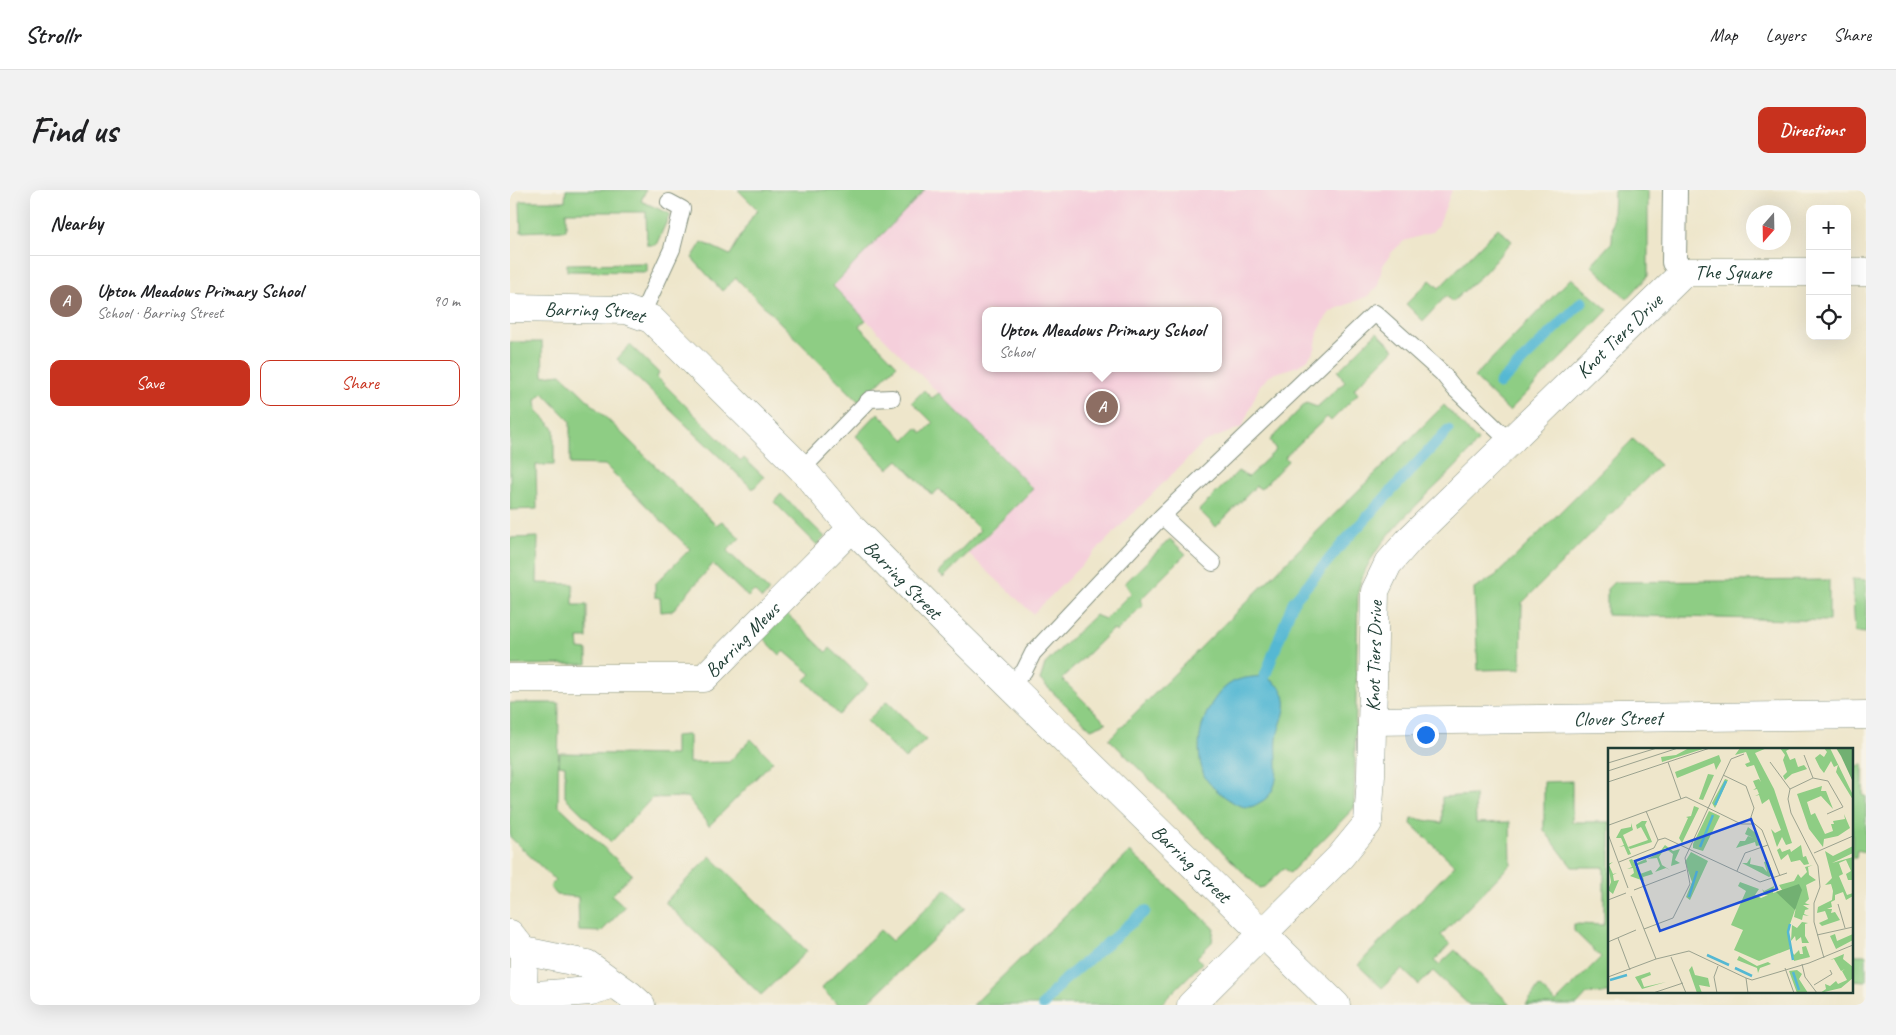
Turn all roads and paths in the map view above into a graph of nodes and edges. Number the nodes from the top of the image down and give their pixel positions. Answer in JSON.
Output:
{"nodes":[{"id":1,"x":1674,"y":190,"type":"edge"},
{"id":2,"x":669,"y":202,"type":"dead end"},
{"id":3,"x":1684,"y":272,"type":"junction"},
{"id":4,"x":1806,"y":272,"type":"edge"},
{"id":5,"x":1851,"y":272,"type":"edge"},
{"id":6,"x":1866,"y":272,"type":"edge"},
{"id":7,"x":510,"y":308,"type":"edge"},
{"id":8,"x":642,"y":314,"type":"junction"},
{"id":9,"x":892,"y":398,"type":"dead end"},
{"id":10,"x":1509,"y":441,"type":"junction"},
{"id":11,"x":802,"y":469,"type":"junction"},
{"id":12,"x":1162,"y":516,"type":"junction"},
{"id":13,"x":852,"y":528,"type":"junction"},
{"id":14,"x":1213,"y":563,"type":"dead end"},
{"id":15,"x":510,"y":678,"type":"edge"},
{"id":16,"x":1010,"y":685,"type":"junction"},
{"id":17,"x":1866,"y":715,"type":"edge"},
{"id":18,"x":1372,"y":721,"type":"junction"},
{"id":19,"x":1264,"y":934,"type":"junction"},
{"id":20,"x":517,"y":943,"type":"edge"},
{"id":21,"x":614,"y":984,"type":"junction"},
{"id":22,"x":520,"y":1000,"type":"edge"},
{"id":23,"x":641,"y":1005,"type":"edge"},
{"id":24,"x":1191,"y":1005,"type":"edge"},
{"id":25,"x":1336,"y":1005,"type":"edge"}],
"edges":[{"from":1,"to":3,"type":"street","name":"The Square"},
{"from":2,"to":8,"type":"lane"},
{"from":3,"to":4,"type":"street","name":"The Square"},
{"from":3,"to":10,"type":"street","name":"Knot Tiers Drive"},
{"from":5,"to":6,"type":"street"},
{"from":7,"to":8,"type":"street","name":"Barring Street"},
{"from":8,"to":11,"type":"street","name":"Barring Street"},
{"from":9,"to":11,"type":"lane"},
{"from":10,"to":12,"type":"lane"},
{"from":10,"to":18,"type":"street","name":"Knot Tiers Drive"},
{"from":11,"to":13,"type":"street","name":"Barring Street"},
{"from":12,"to":14,"type":"lane"},
{"from":12,"to":16,"type":"lane"},
{"from":13,"to":15,"type":"street","name":"Barring Mews"},
{"from":13,"to":16,"type":"street","name":"Barring Street"},
{"from":16,"to":19,"type":"street","name":"Barring Street"},
{"from":17,"to":18,"type":"street","name":"Clover Street"},
{"from":18,"to":19,"type":"street","name":"Knot Tiers Drive"},
{"from":19,"to":24,"type":"street","name":"Knot Tiers Drive"},
{"from":19,"to":25,"type":"street","name":"Barring Street"},
{"from":20,"to":21,"type":"street"},
{"from":20,"to":22,"type":"street"},
{"from":21,"to":22,"type":"street"},
{"from":21,"to":23,"type":"street"}]}
